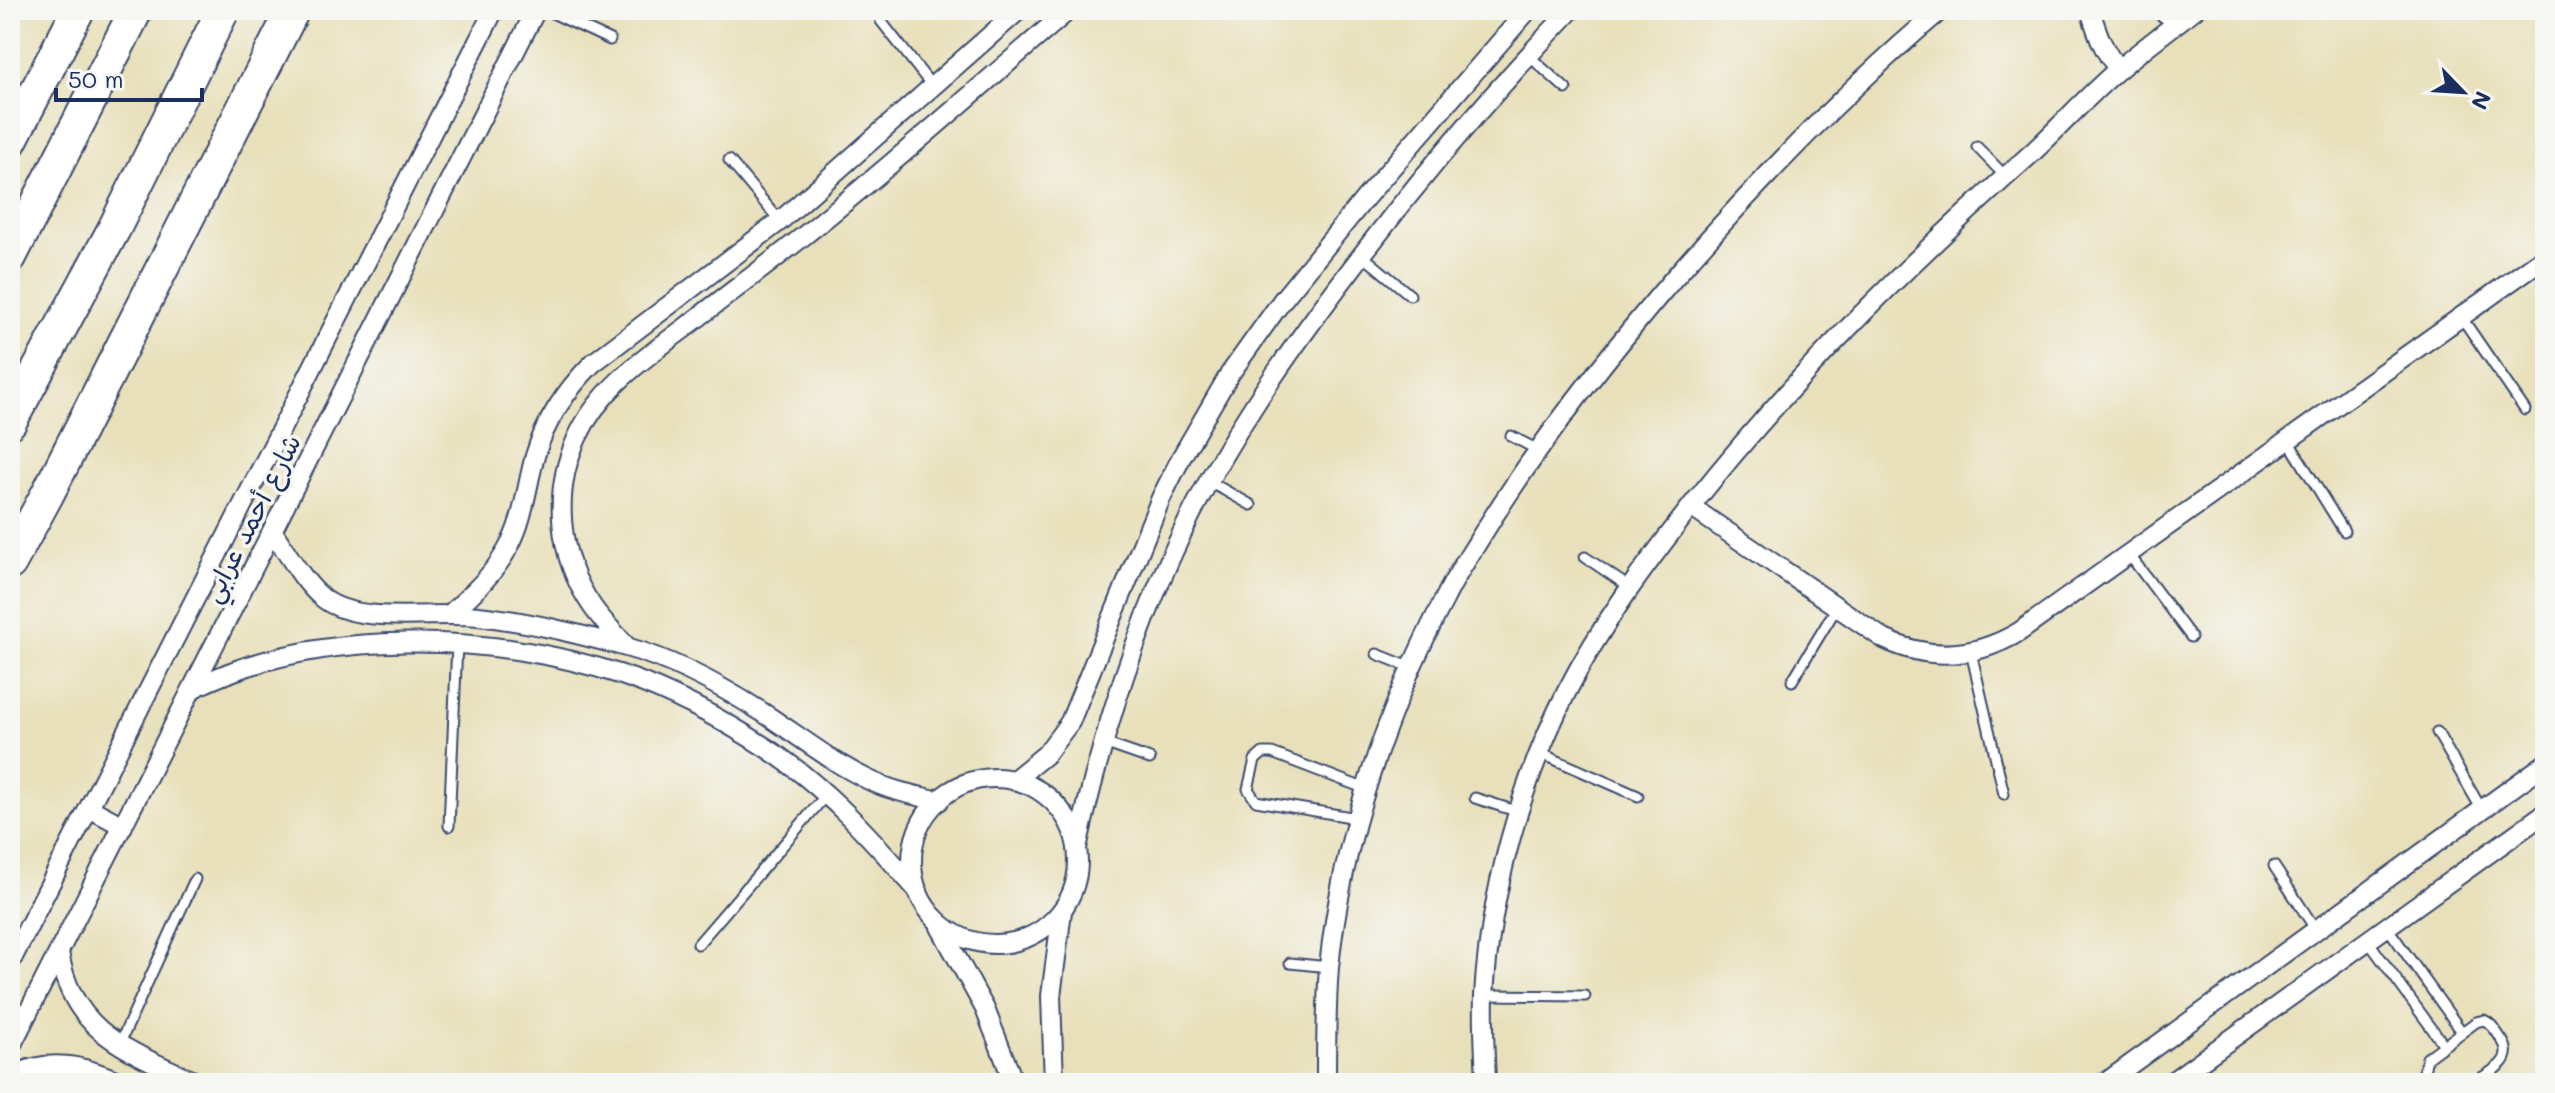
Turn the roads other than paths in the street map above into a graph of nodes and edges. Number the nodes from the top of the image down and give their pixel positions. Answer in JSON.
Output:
{"nodes":[{"id":1,"x":78,"y":10,"type":"edge"},
{"id":2,"x":136,"y":10,"type":"edge"},
{"id":3,"x":223,"y":10,"type":"edge"},
{"id":4,"x":293,"y":10,"type":"edge"},
{"id":5,"x":494,"y":10,"type":"edge"},
{"id":6,"x":536,"y":10,"type":"edge"},
{"id":7,"x":546,"y":10,"type":"edge"},
{"id":8,"x":1019,"y":10,"type":"edge"},
{"id":9,"x":1069,"y":10,"type":"edge"},
{"id":10,"x":1528,"y":10,"type":"edge"},
{"id":11,"x":1571,"y":10,"type":"edge"},
{"id":12,"x":1941,"y":10,"type":"edge"},
{"id":13,"x":2090,"y":10,"type":"edge"},
{"id":14,"x":2161,"y":10,"type":"edge"},
{"id":15,"x":2194,"y":10,"type":"edge"},
{"id":16,"x":881,"y":21,"type":"dead end"},
{"id":17,"x":2178,"y":22,"type":"junction"},
{"id":18,"x":610,"y":40,"type":"dead end"},
{"id":19,"x":1529,"y":56,"type":"junction"},
{"id":20,"x":2119,"y":69,"type":"junction"},
{"id":21,"x":932,"y":86,"type":"junction"},
{"id":22,"x":1566,"y":89,"type":"dead end"},
{"id":23,"x":10,"y":142,"type":"edge"},
{"id":24,"x":1977,"y":147,"type":"dead end"},
{"id":25,"x":729,"y":160,"type":"dead end"},
{"id":26,"x":2005,"y":176,"type":"junction"},
{"id":27,"x":780,"y":221,"type":"junction"},
{"id":28,"x":1362,"y":255,"type":"junction"},
{"id":29,"x":10,"y":257,"type":"edge"},
{"id":30,"x":2545,"y":257,"type":"edge"},
{"id":31,"x":1410,"y":295,"type":"dead end"},
{"id":32,"x":2462,"y":318,"type":"junction"},
{"id":33,"x":2525,"y":410,"type":"dead end"},
{"id":34,"x":10,"y":422,"type":"edge"},
{"id":35,"x":1511,"y":436,"type":"dead end"},
{"id":36,"x":2287,"y":439,"type":"junction"},
{"id":37,"x":1538,"y":450,"type":"junction"},
{"id":38,"x":1210,"y":482,"type":"junction"},
{"id":39,"x":1251,"y":505,"type":"dead end"},
{"id":40,"x":1691,"y":507,"type":"junction"},
{"id":41,"x":2344,"y":531,"type":"dead end"},
{"id":42,"x":273,"y":532,"type":"junction"},
{"id":43,"x":2128,"y":553,"type":"junction"},
{"id":44,"x":1585,"y":557,"type":"dead end"},
{"id":45,"x":10,"y":563,"type":"edge"},
{"id":46,"x":1629,"y":587,"type":"junction"},
{"id":47,"x":1837,"y":607,"type":"junction"},
{"id":48,"x":450,"y":614,"type":"junction"},
{"id":49,"x":2191,"y":637,"type":"dead end"},
{"id":50,"x":457,"y":644,"type":"junction"},
{"id":51,"x":627,"y":647,"type":"junction"},
{"id":52,"x":1971,"y":652,"type":"junction"},
{"id":53,"x":1377,"y":654,"type":"dead end"},
{"id":54,"x":1412,"y":668,"type":"junction"},
{"id":55,"x":1792,"y":681,"type":"dead end"},
{"id":56,"x":194,"y":688,"type":"junction"},
{"id":57,"x":2437,"y":732,"type":"dead end"},
{"id":58,"x":1102,"y":743,"type":"junction"},
{"id":59,"x":1540,"y":753,"type":"junction"},
{"id":60,"x":1150,"y":759,"type":"dead end"},
{"id":61,"x":2545,"y":764,"type":"edge"},
{"id":62,"x":1014,"y":780,"type":"junction"},
{"id":63,"x":1366,"y":789,"type":"junction"},
{"id":64,"x":827,"y":794,"type":"junction"},
{"id":65,"x":2004,"y":794,"type":"dead end"},
{"id":66,"x":1638,"y":796,"type":"dead end"},
{"id":67,"x":1475,"y":798,"type":"dead end"},
{"id":68,"x":939,"y":801,"type":"junction"},
{"id":69,"x":89,"y":808,"type":"junction"},
{"id":70,"x":2482,"y":810,"type":"junction"},
{"id":71,"x":1519,"y":812,"type":"junction"},
{"id":72,"x":2545,"y":813,"type":"edge"},
{"id":73,"x":1358,"y":819,"type":"junction"},
{"id":74,"x":123,"y":826,"type":"junction"},
{"id":75,"x":449,"y":826,"type":"dead end"},
{"id":76,"x":1077,"y":848,"type":"junction"},
{"id":77,"x":2274,"y":866,"type":"dead end"},
{"id":78,"x":195,"y":879,"type":"dead end"},
{"id":79,"x":918,"y":891,"type":"junction"},
{"id":80,"x":1062,"y":909,"type":"junction"},
{"id":81,"x":935,"y":918,"type":"junction"},
{"id":82,"x":2387,"y":927,"type":"junction"},
{"id":83,"x":2316,"y":930,"type":"junction"},
{"id":84,"x":2368,"y":941,"type":"junction"},
{"id":85,"x":698,"y":944,"type":"dead end"},
{"id":86,"x":59,"y":952,"type":"junction"},
{"id":87,"x":10,"y":963,"type":"edge"},
{"id":88,"x":1290,"y":963,"type":"dead end"},
{"id":89,"x":1329,"y":967,"type":"junction"},
{"id":90,"x":1484,"y":995,"type":"junction"},
{"id":91,"x":1585,"y":996,"type":"dead end"},
{"id":92,"x":2462,"y":1032,"type":"junction"},
{"id":93,"x":119,"y":1045,"type":"junction"},
{"id":94,"x":2444,"y":1045,"type":"junction"},
{"id":95,"x":10,"y":1048,"type":"edge"},
{"id":96,"x":10,"y":1077,"type":"edge"},
{"id":97,"x":2124,"y":1077,"type":"edge"},
{"id":98,"x":122,"y":1083,"type":"edge"},
{"id":99,"x":198,"y":1083,"type":"edge"},
{"id":100,"x":1014,"y":1083,"type":"edge"},
{"id":101,"x":1054,"y":1083,"type":"edge"},
{"id":102,"x":1326,"y":1083,"type":"edge"},
{"id":103,"x":1486,"y":1083,"type":"edge"},
{"id":104,"x":2105,"y":1083,"type":"edge"},
{"id":105,"x":2170,"y":1083,"type":"edge"},
{"id":106,"x":2432,"y":1083,"type":"edge"},
{"id":107,"x":2473,"y":1083,"type":"edge"}],
"edges":[{"from":1,"to":23,"type":"highway"},
{"from":2,"to":29,"type":"highway"},
{"from":3,"to":34,"type":"highway"},
{"from":4,"to":45,"type":"highway"},
{"from":5,"to":69,"type":"street"},
{"from":6,"to":42,"type":"street","name":"شارع أحمد عرابي"},
{"from":7,"to":18,"type":"lane"},
{"from":8,"to":21,"type":"street"},
{"from":9,"to":51,"type":"street"},
{"from":10,"to":62,"type":"street"},
{"from":11,"to":19,"type":"street"},
{"from":12,"to":37,"type":"street"},
{"from":13,"to":20,"type":"street"},
{"from":14,"to":17,"type":"street"},
{"from":15,"to":17,"type":"street"},
{"from":16,"to":21,"type":"lane"},
{"from":17,"to":20,"type":"street"},
{"from":19,"to":22,"type":"lane"},
{"from":19,"to":28,"type":"street"},
{"from":20,"to":26,"type":"street"},
{"from":21,"to":27,"type":"street"},
{"from":24,"to":26,"type":"lane"},
{"from":25,"to":27,"type":"lane"},
{"from":26,"to":40,"type":"street"},
{"from":27,"to":48,"type":"street"},
{"from":28,"to":31,"type":"lane"},
{"from":28,"to":38,"type":"street"},
{"from":30,"to":32,"type":"street"},
{"from":32,"to":33,"type":"lane"},
{"from":32,"to":36,"type":"street"},
{"from":35,"to":37,"type":"lane"},
{"from":36,"to":41,"type":"lane"},
{"from":36,"to":43,"type":"street"},
{"from":37,"to":54,"type":"street"},
{"from":38,"to":39,"type":"lane"},
{"from":38,"to":58,"type":"street"},
{"from":40,"to":46,"type":"street"},
{"from":40,"to":47,"type":"street"},
{"from":42,"to":48,"type":"street"},
{"from":42,"to":56,"type":"street","name":"شارع أحمد عرابي"},
{"from":43,"to":49,"type":"lane"},
{"from":43,"to":52,"type":"street"},
{"from":44,"to":46,"type":"lane"},
{"from":46,"to":59,"type":"street"},
{"from":47,"to":52,"type":"street"},
{"from":47,"to":55,"type":"lane"},
{"from":48,"to":51,"type":"street"},
{"from":50,"to":56,"type":"street"},
{"from":50,"to":64,"type":"street"},
{"from":50,"to":75,"type":"lane"},
{"from":51,"to":68,"type":"street"},
{"from":52,"to":65,"type":"lane"},
{"from":53,"to":54,"type":"lane"},
{"from":54,"to":63,"type":"street"},
{"from":56,"to":74,"type":"street","name":"شارع أحمد عرابي"},
{"from":57,"to":70,"type":"lane"},
{"from":58,"to":60,"type":"lane"},
{"from":58,"to":76,"type":"street"},
{"from":59,"to":66,"type":"lane"},
{"from":59,"to":71,"type":"street"},
{"from":61,"to":70,"type":"street"},
{"from":62,"to":68,"type":"street"},
{"from":62,"to":76,"type":"street"},
{"from":63,"to":73,"type":"street"},
{"from":63,"to":73,"type":"lane"},
{"from":64,"to":79,"type":"street"},
{"from":64,"to":85,"type":"lane"},
{"from":67,"to":71,"type":"lane"},
{"from":68,"to":79,"type":"street"},
{"from":69,"to":74,"type":"street"},
{"from":69,"to":87,"type":"street"},
{"from":70,"to":83,"type":"street"},
{"from":71,"to":90,"type":"street"},
{"from":72,"to":82,"type":"street"},
{"from":73,"to":89,"type":"street"},
{"from":74,"to":86,"type":"street","name":"شارع أحمد عرابي"},
{"from":76,"to":80,"type":"street"},
{"from":77,"to":83,"type":"lane"},
{"from":78,"to":93,"type":"lane"},
{"from":79,"to":81,"type":"street"},
{"from":80,"to":81,"type":"street"},
{"from":80,"to":101,"type":"street"},
{"from":81,"to":100,"type":"street"},
{"from":82,"to":84,"type":"street"},
{"from":82,"to":92,"type":"lane"},
{"from":83,"to":97,"type":"street"},
{"from":84,"to":94,"type":"lane"},
{"from":84,"to":105,"type":"street"},
{"from":86,"to":93,"type":"street"},
{"from":86,"to":95,"type":"street","name":"شارع أحمد عرابي"},
{"from":88,"to":89,"type":"lane"},
{"from":89,"to":102,"type":"street"},
{"from":90,"to":91,"type":"lane"},
{"from":90,"to":103,"type":"street"},
{"from":92,"to":94,"type":"lane"},
{"from":92,"to":107,"type":"lane"},
{"from":93,"to":99,"type":"street"},
{"from":94,"to":106,"type":"lane"},
{"from":96,"to":98,"type":"street"},
{"from":97,"to":104,"type":"street"}]}
